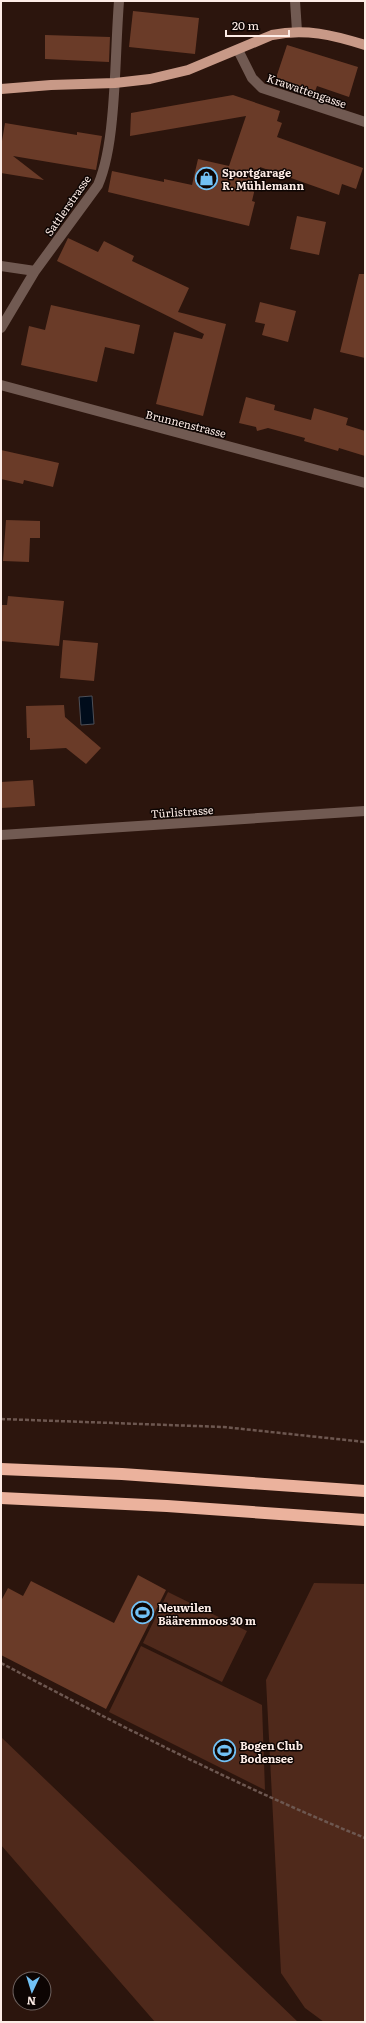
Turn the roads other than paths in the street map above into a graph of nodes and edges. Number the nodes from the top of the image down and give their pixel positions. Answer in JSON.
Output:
{"nodes":[{"id":1,"x":119,"y":1,"type":"edge"},
{"id":2,"x":295,"y":1,"type":"edge"},
{"id":3,"x":297,"y":31,"type":"junction"},
{"id":4,"x":365,"y":45,"type":"edge"},
{"id":5,"x":238,"y":50,"type":"junction"},
{"id":6,"x":115,"y":83,"type":"junction"},
{"id":7,"x":1,"y":89,"type":"edge"},
{"id":8,"x":365,"y":122,"type":"edge"},
{"id":9,"x":1,"y":266,"type":"edge"},
{"id":10,"x":35,"y":271,"type":"junction"},
{"id":11,"x":1,"y":328,"type":"edge"},
{"id":12,"x":1,"y":385,"type":"edge"},
{"id":13,"x":365,"y":483,"type":"edge"},
{"id":14,"x":365,"y":811,"type":"edge"},
{"id":15,"x":1,"y":835,"type":"edge"},
{"id":16,"x":1,"y":1469,"type":"edge"},
{"id":17,"x":365,"y":1491,"type":"edge"},
{"id":18,"x":1,"y":1498,"type":"edge"},
{"id":19,"x":365,"y":1520,"type":"edge"}],
"edges":[{"from":1,"to":6,"type":"street","name":"Sattlerstrasse"},
{"from":2,"to":3,"type":"street"},
{"from":3,"to":4,"type":"main road"},
{"from":3,"to":5,"type":"main road"},
{"from":5,"to":6,"type":"main road"},
{"from":5,"to":8,"type":"street","name":"Krawattengasse"},
{"from":6,"to":7,"type":"main road"},
{"from":6,"to":10,"type":"street","name":"Sattlerstrasse"},
{"from":9,"to":10,"type":"street"},
{"from":10,"to":11,"type":"street","name":"Sattlerstrasse"},
{"from":12,"to":13,"type":"street","name":"Brunnenstrasse"},
{"from":14,"to":15,"type":"street","name":"Türlistrasse"},
{"from":16,"to":17,"type":"highway"},
{"from":18,"to":19,"type":"highway"}]}
